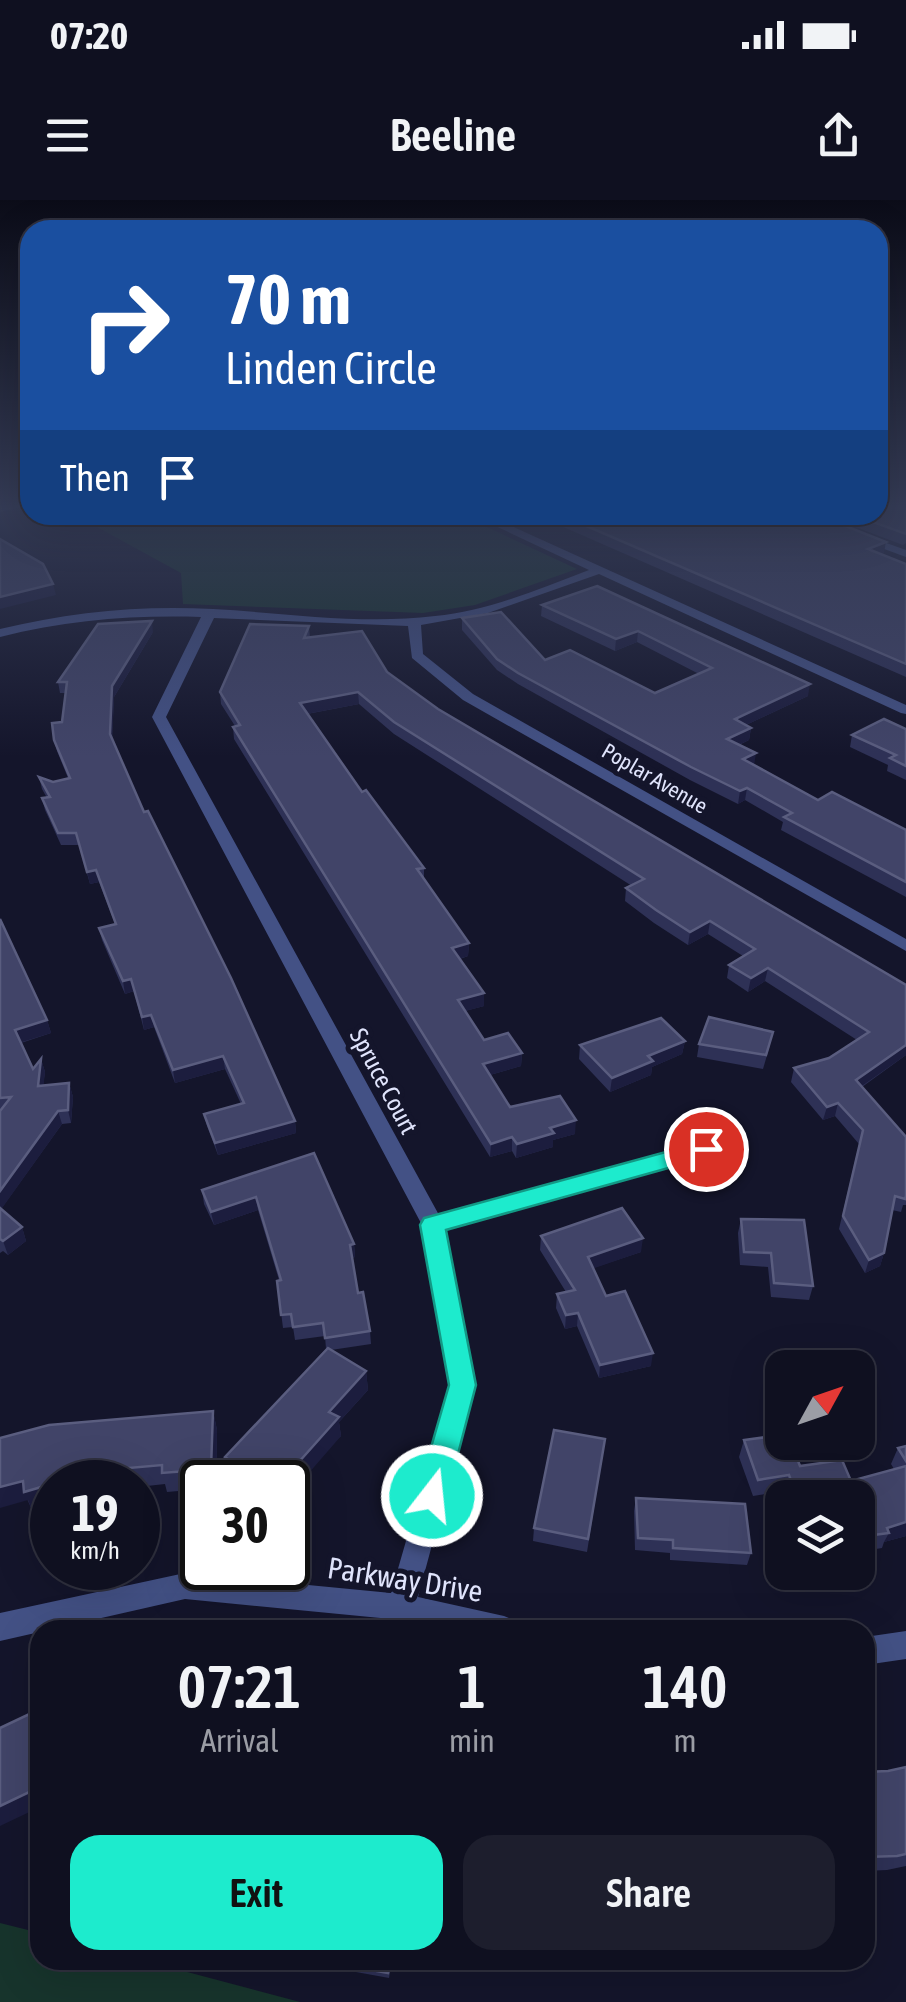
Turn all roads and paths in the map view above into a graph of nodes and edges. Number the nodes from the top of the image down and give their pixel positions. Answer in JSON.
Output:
{"nodes":[{"id":1,"x":549,"y":589,"type":"edge"},
{"id":2,"x":637,"y":589,"type":"edge"},
{"id":3,"x":210,"y":612,"type":"junction"},
{"id":4,"x":414,"y":622,"type":"junction"},
{"id":5,"x":0,"y":633,"type":"edge"},
{"id":6,"x":906,"y":710,"type":"edge"},
{"id":7,"x":906,"y":946,"type":"edge"},
{"id":8,"x":706,"y":1149,"type":"dead end"},
{"id":9,"x":433,"y":1225,"type":"junction"},
{"id":10,"x":401,"y":1607,"type":"junction"},
{"id":11,"x":30,"y":1620,"type":"edge"},
{"id":12,"x":32,"y":1620,"type":"edge"},
{"id":13,"x":459,"y":1620,"type":"edge"},
{"id":14,"x":0,"y":1627,"type":"edge"},
{"id":15,"x":906,"y":1646,"type":"edge"},
{"id":16,"x":875,"y":1650,"type":"edge"}],
"edges":[{"from":1,"to":4,"type":"street"},
{"from":2,"to":6,"type":"street"},
{"from":3,"to":4,"type":"street"},
{"from":3,"to":5,"type":"street"},
{"from":3,"to":9,"type":"street","name":"Spruce Court"},
{"from":4,"to":7,"type":"street","name":"Poplar Avenue"},
{"from":8,"to":9,"type":"street"},
{"from":9,"to":10,"type":"street","name":"Spruce Court"},
{"from":10,"to":12,"type":"street","name":"Parkway Drive"},
{"from":10,"to":13,"type":"street","name":"Parkway Drive"},
{"from":11,"to":14,"type":"street","name":"Parkway Drive"},
{"from":15,"to":16,"type":"street"}]}
